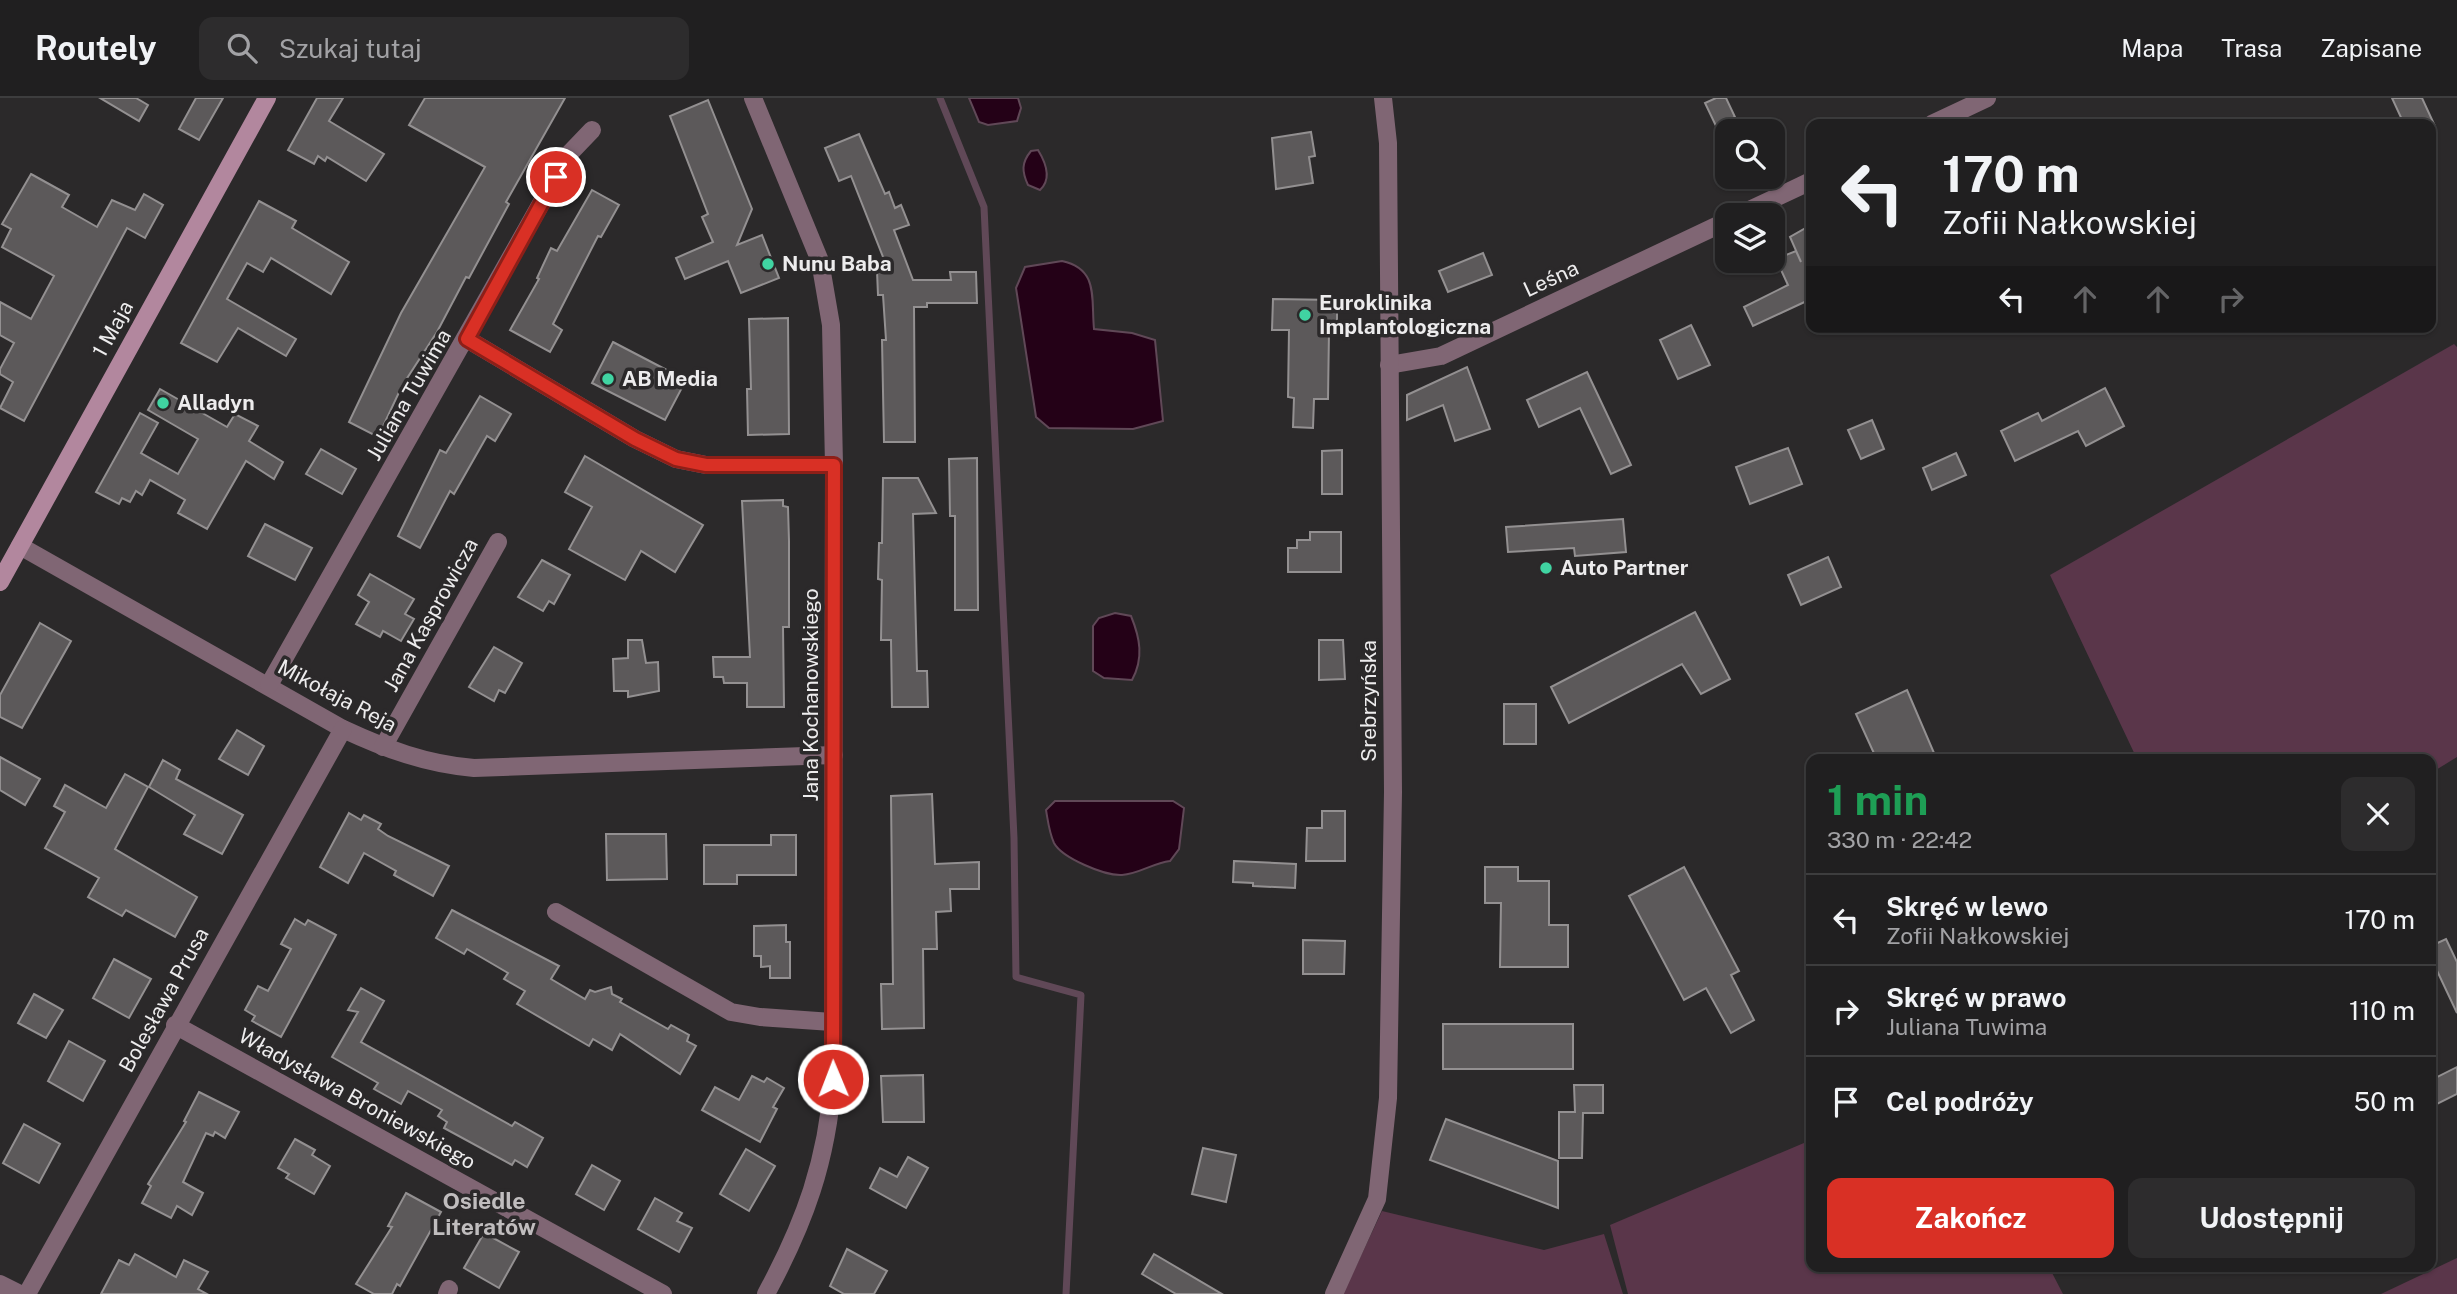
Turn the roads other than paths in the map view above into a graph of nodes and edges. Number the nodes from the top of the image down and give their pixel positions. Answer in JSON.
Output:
{"nodes":[{"id":1,"x":267,"y":98,"type":"edge"},
{"id":2,"x":753,"y":98,"type":"edge"},
{"id":3,"x":1383,"y":98,"type":"edge"},
{"id":4,"x":1987,"y":98,"type":"edge"},
{"id":5,"x":1943,"y":119,"type":"edge"},
{"id":6,"x":592,"y":130,"type":"dead end"},
{"id":7,"x":1806,"y":183,"type":"edge"},
{"id":8,"x":1764,"y":203,"type":"edge"},
{"id":9,"x":1715,"y":227,"type":"edge"},
{"id":10,"x":467,"y":339,"type":"junction"},
{"id":11,"x":1389,"y":365,"type":"junction"},
{"id":12,"x":834,"y":465,"type":"junction"},
{"id":13,"x":498,"y":542,"type":"dead end"},
{"id":14,"x":10,"y":555,"type":"edge"},
{"id":15,"x":0,"y":582,"type":"edge"},
{"id":16,"x":269,"y":685,"type":"junction"},
{"id":17,"x":343,"y":729,"type":"junction"},
{"id":18,"x":383,"y":747,"type":"junction"},
{"id":19,"x":834,"y":755,"type":"junction"},
{"id":20,"x":556,"y":912,"type":"dead end"},
{"id":21,"x":832,"y":1022,"type":"junction"},
{"id":22,"x":175,"y":1025,"type":"junction"},
{"id":23,"x":0,"y":1284,"type":"edge"},
{"id":24,"x":20,"y":1294,"type":"edge"},
{"id":25,"x":27,"y":1294,"type":"edge"},
{"id":26,"x":663,"y":1294,"type":"edge"},
{"id":27,"x":766,"y":1294,"type":"edge"},
{"id":28,"x":1334,"y":1294,"type":"edge"}],
"edges":[{"from":1,"to":14,"type":"street","name":"1 Maja"},
{"from":2,"to":12,"type":"street","name":"Jana Kochanowskiego"},
{"from":3,"to":11,"type":"street","name":"Srebrzyńska"},
{"from":4,"to":5,"type":"street"},
{"from":6,"to":10,"type":"street","name":"Juliana Tuwima"},
{"from":7,"to":8,"type":"street"},
{"from":9,"to":11,"type":"street","name":"Leśna"},
{"from":10,"to":12,"type":"street"},
{"from":10,"to":16,"type":"street","name":"Juliana Tuwima"},
{"from":11,"to":28,"type":"street","name":"Srebrzyńska"},
{"from":12,"to":19,"type":"street","name":"Jana Kochanowskiego"},
{"from":13,"to":18,"type":"street","name":"Jana Kasprowicza"},
{"from":14,"to":15,"type":"street","name":"1 Maja"},
{"from":14,"to":16,"type":"street","name":"Mikołaja Reja"},
{"from":16,"to":17,"type":"street","name":"Mikołaja Reja"},
{"from":17,"to":18,"type":"street","name":"Mikołaja Reja"},
{"from":17,"to":22,"type":"street","name":"Bolesława Prusa"},
{"from":18,"to":19,"type":"street","name":"Mikołaja Reja"},
{"from":19,"to":21,"type":"street","name":"Jana Kochanowskiego"},
{"from":20,"to":21,"type":"street"},
{"from":21,"to":27,"type":"street","name":"Jana Kochanowskiego"},
{"from":22,"to":25,"type":"street","name":"Bolesława Prusa"},
{"from":22,"to":26,"type":"street","name":"Władysława Broniewskiego"},
{"from":23,"to":24,"type":"street"}]}
